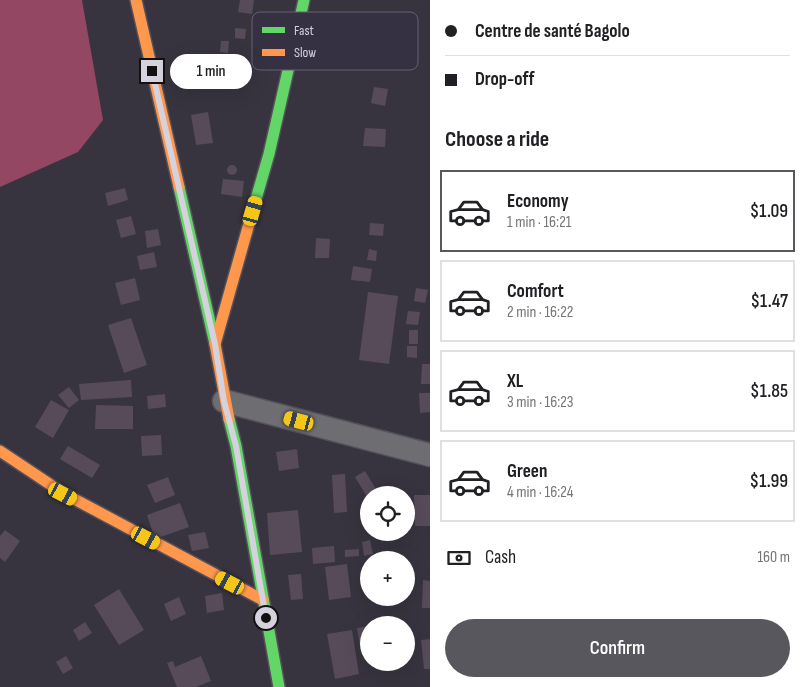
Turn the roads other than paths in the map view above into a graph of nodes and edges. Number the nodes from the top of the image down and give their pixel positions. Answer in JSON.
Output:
{"nodes":[{"id":1,"x":136,"y":0,"type":"edge"},
{"id":2,"x":288,"y":70,"type":"edge"},
{"id":3,"x":215,"y":344,"type":"junction"},
{"id":4,"x":224,"y":401,"type":"junction"},
{"id":5,"x":0,"y":451,"type":"edge"},
{"id":6,"x":430,"y":455,"type":"edge"},
{"id":7,"x":263,"y":600,"type":"junction"},
{"id":8,"x":280,"y":687,"type":"edge"}],
"edges":[{"from":1,"to":3,"type":"main road"},
{"from":2,"to":3,"type":"main road"},
{"from":3,"to":4,"type":"main road"},
{"from":4,"to":6,"type":"street"},
{"from":4,"to":7,"type":"main road"},
{"from":5,"to":7,"type":"main road"},
{"from":7,"to":8,"type":"main road"}]}
